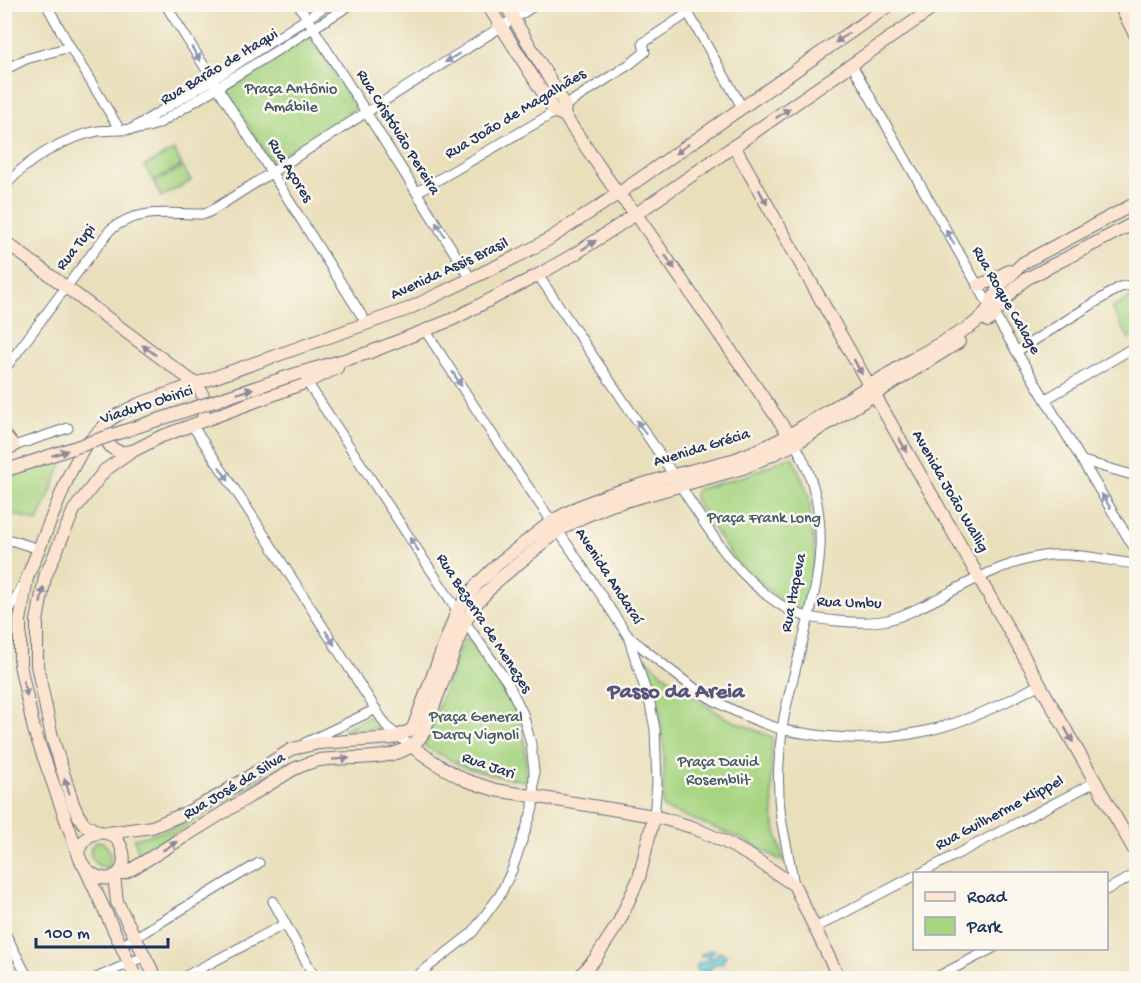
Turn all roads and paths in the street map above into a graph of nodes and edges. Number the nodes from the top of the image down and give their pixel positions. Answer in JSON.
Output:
{"nodes":[{"id":1,"x":46,"y":4,"type":"edge"},
{"id":2,"x":165,"y":4,"type":"edge"},
{"id":3,"x":297,"y":4,"type":"edge"},
{"id":4,"x":329,"y":4,"type":"edge"},
{"id":5,"x":352,"y":4,"type":"edge"},
{"id":6,"x":488,"y":4,"type":"edge"},
{"id":7,"x":505,"y":4,"type":"edge"},
{"id":8,"x":537,"y":4,"type":"edge"},
{"id":9,"x":939,"y":4,"type":"edge"},
{"id":10,"x":1119,"y":4,"type":"edge"},
{"id":11,"x":887,"y":6,"type":"edge"},
{"id":12,"x":686,"y":9,"type":"edge"},
{"id":13,"x":307,"y":19,"type":"junction"},
{"id":14,"x":514,"y":19,"type":"junction"},
{"id":15,"x":502,"y":27,"type":"junction"},
{"id":16,"x":313,"y":29,"type":"junction"},
{"id":17,"x":1137,"y":36,"type":"edge"},
{"id":18,"x":70,"y":47,"type":"junction"},
{"id":19,"x":852,"y":65,"type":"junction"},
{"id":20,"x":4,"y":70,"type":"edge"},
{"id":21,"x":215,"y":84,"type":"junction"},
{"id":22,"x":742,"y":107,"type":"junction"},
{"id":23,"x":561,"y":110,"type":"junction"},
{"id":24,"x":366,"y":112,"type":"junction"},
{"id":25,"x":120,"y":130,"type":"junction"},
{"id":26,"x":735,"y":146,"type":"junction"},
{"id":27,"x":272,"y":172,"type":"junction"},
{"id":28,"x":4,"y":188,"type":"edge"},
{"id":29,"x":417,"y":192,"type":"junction"},
{"id":30,"x":618,"y":194,"type":"junction"},
{"id":31,"x":1137,"y":203,"type":"edge"},
{"id":32,"x":636,"y":214,"type":"junction"},
{"id":33,"x":1137,"y":222,"type":"edge"},
{"id":34,"x":4,"y":242,"type":"edge"},
{"id":35,"x":1023,"y":263,"type":"junction"},
{"id":36,"x":538,"y":275,"type":"junction"},
{"id":37,"x":471,"y":279,"type":"junction"},
{"id":38,"x":978,"y":285,"type":"junction"},
{"id":39,"x":66,"y":287,"type":"junction"},
{"id":40,"x":1137,"y":287,"type":"edge"},
{"id":41,"x":992,"y":310,"type":"junction"},
{"id":42,"x":367,"y":324,"type":"junction"},
{"id":43,"x":425,"y":330,"type":"junction"},
{"id":44,"x":1137,"y":346,"type":"edge"},
{"id":45,"x":1017,"y":351,"type":"junction"},
{"id":46,"x":4,"y":370,"type":"edge"},
{"id":47,"x":303,"y":378,"type":"junction"},
{"id":48,"x":196,"y":384,"type":"junction"},
{"id":49,"x":872,"y":390,"type":"junction"},
{"id":50,"x":1046,"y":399,"type":"junction"},
{"id":51,"x":111,"y":419,"type":"junction"},
{"id":52,"x":192,"y":425,"type":"junction"},
{"id":53,"x":68,"y":428,"type":"dead end"},
{"id":54,"x":4,"y":434,"type":"edge"},
{"id":55,"x":792,"y":440,"type":"junction"},
{"id":56,"x":9,"y":447,"type":"edge"},
{"id":57,"x":133,"y":451,"type":"junction"},
{"id":58,"x":1083,"y":461,"type":"junction"},
{"id":59,"x":4,"y":471,"type":"edge"},
{"id":60,"x":1137,"y":476,"type":"edge"},
{"id":61,"x":677,"y":480,"type":"junction"},
{"id":62,"x":555,"y":526,"type":"junction"},
{"id":63,"x":4,"y":538,"type":"edge"},
{"id":64,"x":39,"y":549,"type":"junction"},
{"id":65,"x":1137,"y":551,"type":"edge"},
{"id":66,"x":1137,"y":564,"type":"edge"},
{"id":67,"x":27,"y":578,"type":"junction"},
{"id":68,"x":980,"y":579,"type":"junction"},
{"id":69,"x":457,"y":611,"type":"junction"},
{"id":70,"x":809,"y":618,"type":"junction"},
{"id":71,"x":4,"y":619,"type":"edge"},
{"id":72,"x":465,"y":622,"type":"junction"},
{"id":73,"x":628,"y":636,"type":"junction"},
{"id":74,"x":1040,"y":684,"type":"junction"},
{"id":75,"x":376,"y":709,"type":"junction"},
{"id":76,"x":782,"y":729,"type":"junction"},
{"id":77,"x":399,"y":736,"type":"junction"},
{"id":78,"x":411,"y":746,"type":"junction"},
{"id":79,"x":292,"y":749,"type":"junction"},
{"id":80,"x":394,"y":755,"type":"junction"},
{"id":81,"x":440,"y":766,"type":"junction"},
{"id":82,"x":1095,"y":782,"type":"junction"},
{"id":83,"x":533,"y":797,"type":"junction"},
{"id":84,"x":654,"y":816,"type":"junction"},
{"id":85,"x":103,"y":833,"type":"junction"},
{"id":86,"x":1137,"y":853,"type":"edge"},
{"id":87,"x":78,"y":854,"type":"junction"},
{"id":88,"x":259,"y":863,"type":"dead end"},
{"id":89,"x":84,"y":867,"type":"junction"},
{"id":90,"x":921,"y":872,"type":"edge"},
{"id":91,"x":117,"y":874,"type":"junction"},
{"id":92,"x":1137,"y":874,"type":"edge"},
{"id":93,"x":913,"y":877,"type":"edge"},
{"id":94,"x":794,"y":885,"type":"junction"},
{"id":95,"x":1108,"y":889,"type":"edge"},
{"id":96,"x":273,"y":901,"type":"dead end"},
{"id":97,"x":285,"y":924,"type":"junction"},
{"id":98,"x":815,"y":928,"type":"junction"},
{"id":99,"x":4,"y":931,"type":"edge"},
{"id":100,"x":135,"y":937,"type":"junction"},
{"id":101,"x":121,"y":946,"type":"junction"},
{"id":102,"x":989,"y":950,"type":"edge"},
{"id":103,"x":145,"y":957,"type":"junction"},
{"id":104,"x":129,"y":964,"type":"junction"},
{"id":105,"x":28,"y":978,"type":"edge"},
{"id":106,"x":96,"y":978,"type":"edge"},
{"id":107,"x":136,"y":978,"type":"edge"},
{"id":108,"x":156,"y":978,"type":"edge"},
{"id":109,"x":182,"y":978,"type":"edge"},
{"id":110,"x":312,"y":978,"type":"edge"},
{"id":111,"x":414,"y":978,"type":"edge"},
{"id":112,"x":578,"y":978,"type":"edge"},
{"id":113,"x":839,"y":978,"type":"edge"},
{"id":114,"x":935,"y":978,"type":"edge"}],
"edges":[{"from":1,"to":18,"type":"street"},
{"from":2,"to":21,"type":"street","name":"Rua Açores","one_way":true},
{"from":3,"to":13,"type":"street","name":"Rua Cristóvão Pereira"},
{"from":4,"to":13,"type":"street","name":"Rua Barão de Itaqui"},
{"from":5,"to":16,"type":"street","name":"Rua Barão de Itaqui"},
{"from":6,"to":15,"type":"main road"},
{"from":7,"to":14,"type":"main road"},
{"from":8,"to":14,"type":"street","name":"Rua Tupi"},
{"from":9,"to":19,"type":"main road"},
{"from":10,"to":17,"type":"main road"},
{"from":11,"to":22,"type":"main road","name":"Avenida Assis Brasil","one_way":true},
{"from":12,"to":22,"type":"street"},
{"from":12,"to":23,"type":"street","name":"Rua João de Magalhães"},
{"from":13,"to":16,"type":"street","name":"Rua Cristóvão Pereira"},
{"from":13,"to":21,"type":"street","name":"Rua Barão de Itaqui"},
{"from":14,"to":15,"type":"street","name":"Rua Tupi"},
{"from":14,"to":23,"type":"main road"},
{"from":15,"to":23,"type":"main road"},
{"from":15,"to":24,"type":"street","name":"Rua Tupi","one_way":true},
{"from":16,"to":21,"type":"street","name":"Rua Barão de Itaqui"},
{"from":16,"to":24,"type":"street","name":"Rua Cristóvão Pereira"},
{"from":18,"to":20,"type":"street"},
{"from":18,"to":25,"type":"street"},
{"from":26,"to":19,"type":"main road","one_way":true},
{"from":38,"to":19,"type":"street","name":"Rua Roque Calage","one_way":true},
{"from":21,"to":25,"type":"street","name":"Rua Barão de Itaqui"},
{"from":21,"to":27,"type":"street","name":"Rua Açores"},
{"from":22,"to":30,"type":"main road","name":"Avenida Assis Brasil","one_way":true},
{"from":23,"to":29,"type":"street","name":"Rua João de Magalhães"},
{"from":23,"to":30,"type":"main road","name":"Rua Itapeva"},
{"from":24,"to":27,"type":"street","name":"Rua Tupi"},
{"from":24,"to":29,"type":"street","name":"Rua Cristóvão Pereira"},
{"from":25,"to":28,"type":"street","name":"Rua Barão de Itaqui"},
{"from":26,"to":32,"type":"main road"},
{"from":26,"to":49,"type":"main road","name":"Avenida João Wallig","one_way":true},
{"from":27,"to":39,"type":"street","name":"Rua Tupi"},
{"from":27,"to":42,"type":"street","name":"Rua Açores"},
{"from":37,"to":29,"type":"street","name":"Rua Cristóvão Pereira","one_way":true},
{"from":30,"to":32,"type":"main road","name":"Rua Itapeva"},
{"from":30,"to":37,"type":"main road","name":"Avenida Assis Brasil"},
{"from":31,"to":35,"type":"main road","name":"Avenida Grécia"},
{"from":36,"to":32,"type":"main road","one_way":true},
{"from":32,"to":55,"type":"main road","name":"Rua Itapeva","one_way":true},
{"from":33,"to":41,"type":"main road","name":"Avenida Grécia"},
{"from":34,"to":39,"type":"main road"},
{"from":35,"to":38,"type":"main road"},
{"from":35,"to":41,"type":"main road","name":"Avenida Grécia"},
{"from":36,"to":43,"type":"main road"},
{"from":61,"to":36,"type":"street","name":"Rua Umbu","one_way":true},
{"from":37,"to":42,"type":"main road","name":"Avenida Assis Brasil"},
{"from":38,"to":41,"type":"street","name":"Rua Roque Calage"},
{"from":39,"to":46,"type":"street","name":"Rua Tupi"},
{"from":48,"to":39,"type":"main road","one_way":true},
{"from":40,"to":45,"type":"street"},
{"from":41,"to":45,"type":"street","name":"Rua Roque Calage"},
{"from":41,"to":49,"type":"main road","name":"Avenida Grécia"},
{"from":42,"to":48,"type":"main road","name":"Avenida Assis Brasil"},
{"from":43,"to":47,"type":"main road"},
{"from":43,"to":62,"type":"street","name":"Avenida Andaraí","one_way":true},
{"from":44,"to":50,"type":"street"},
{"from":45,"to":50,"type":"street","name":"Rua Roque Calage"},
{"from":47,"to":52,"type":"main road"},
{"from":59,"to":47,"type":"main road","name":"Viaduto Obirici","one_way":true,"bridge":true},
{"from":69,"to":47,"type":"street","name":"Rua Bezerra de Menezes","one_way":true},
{"from":48,"to":51,"type":"main road","name":"Avenida Assis Brasil"},
{"from":48,"to":52,"type":"main road"},
{"from":49,"to":55,"type":"main road","name":"Avenida Grécia"},
{"from":49,"to":68,"type":"main road","name":"Avenida João Wallig","one_way":true},
{"from":50,"to":58,"type":"street","name":"Rua Roque Calage"},
{"from":51,"to":57,"type":"main road"},
{"from":51,"to":64,"type":"main road","name":"Avenida Assis Brasil"},
{"from":52,"to":57,"type":"main road"},
{"from":52,"to":75,"type":"street","name":"Rua Jari","one_way":true},
{"from":53,"to":56,"type":"street"},
{"from":54,"to":56,"type":"main road"},
{"from":55,"to":61,"type":"main road","name":"Avenida Grécia"},
{"from":55,"to":70,"type":"street","name":"Rua Itapeva"},
{"from":85,"to":57,"type":"main road","one_way":true},
{"from":58,"to":60,"type":"street"},
{"from":65,"to":58,"type":"street","name":"Rua Roque Calage","one_way":true},
{"from":61,"to":62,"type":"main road","name":"Avenida Grécia"},
{"from":61,"to":70,"type":"street","name":"Rua Umbu"},
{"from":62,"to":69,"type":"main road","name":"Avenida Grécia"},
{"from":62,"to":72,"type":"main road","name":"Avenida Grécia"},
{"from":62,"to":73,"type":"street","name":"Avenida Andaraí"},
{"from":63,"to":64,"type":"street"},
{"from":64,"to":67,"type":"main road","name":"Avenida Assis Brasil"},
{"from":66,"to":68,"type":"street","name":"Rua Umbu"},
{"from":67,"to":71,"type":"street"},
{"from":67,"to":87,"type":"main road","name":"Avenida Assis Brasil","one_way":true},
{"from":68,"to":70,"type":"street","name":"Rua Umbu"},
{"from":68,"to":74,"type":"main road","name":"Avenida João Wallig"},
{"from":69,"to":72,"type":"street","name":"Rua Bezerra de Menezes"},
{"from":69,"to":77,"type":"main road","name":"Avenida Grécia"},
{"from":70,"to":76,"type":"street","name":"Rua Itapeva"},
{"from":72,"to":78,"type":"main road","name":"Avenida Grécia"},
{"from":72,"to":83,"type":"street","name":"Rua Bezerra de Menezes"},
{"from":73,"to":76,"type":"street"},
{"from":73,"to":84,"type":"street","name":"Avenida Andaraí"},
{"from":74,"to":76,"type":"street"},
{"from":74,"to":82,"type":"main road","name":"Avenida João Wallig","one_way":true},
{"from":75,"to":77,"type":"street","name":"Rua Jari"},
{"from":75,"to":79,"type":"street","name":"Rua José da Silva"},
{"from":76,"to":94,"type":"street","name":"Rua Itapeva"},
{"from":77,"to":78,"type":"street","name":"Rua Jari"},
{"from":77,"to":79,"type":"main road","name":"Rua José da Silva"},
{"from":78,"to":80,"type":"main road","name":"Rua José da Silva"},
{"from":78,"to":81,"type":"main road","name":"Rua Jari"},
{"from":79,"to":85,"type":"main road","name":"Rua José da Silva"},
{"from":80,"to":81,"type":"main road"},
{"from":91,"to":80,"type":"main road","name":"Rua José da Silva","one_way":true},
{"from":81,"to":83,"type":"main road","name":"Rua Jari"},
{"from":82,"to":86,"type":"main road","name":"Avenida João Wallig"},
{"from":82,"to":90,"type":"street","name":"Rua Guilherme Klippel"},
{"from":83,"to":84,"type":"main road","name":"Rua Jari"},
{"from":83,"to":111,"type":"street","name":"Rua Bezerra de Menezes"},
{"from":84,"to":94,"type":"main road","name":"Rua Jari"},
{"from":84,"to":112,"type":"main road","name":"Avenida Andaraí"},
{"from":85,"to":87,"type":"main road"},
{"from":85,"to":91,"type":"main road"},
{"from":87,"to":89,"type":"main road"},
{"from":88,"to":100,"type":"street"},
{"from":89,"to":91,"type":"main road"},
{"from":89,"to":101,"type":"main road"},
{"from":91,"to":100,"type":"main road"},
{"from":92,"to":95,"type":"street"},
{"from":93,"to":98,"type":"street"},
{"from":94,"to":98,"type":"main road"},
{"from":96,"to":97,"type":"street"},
{"from":97,"to":109,"type":"street"},
{"from":97,"to":110,"type":"street"},
{"from":98,"to":113,"type":"main road"},
{"from":99,"to":105,"type":"street"},
{"from":100,"to":101,"type":"street"},
{"from":100,"to":103,"type":"main road"},
{"from":101,"to":104,"type":"main road"},
{"from":102,"to":114,"type":"street"},
{"from":103,"to":104,"type":"street"},
{"from":103,"to":108,"type":"main road"},
{"from":104,"to":106,"type":"street"},
{"from":104,"to":107,"type":"main road"}]}
